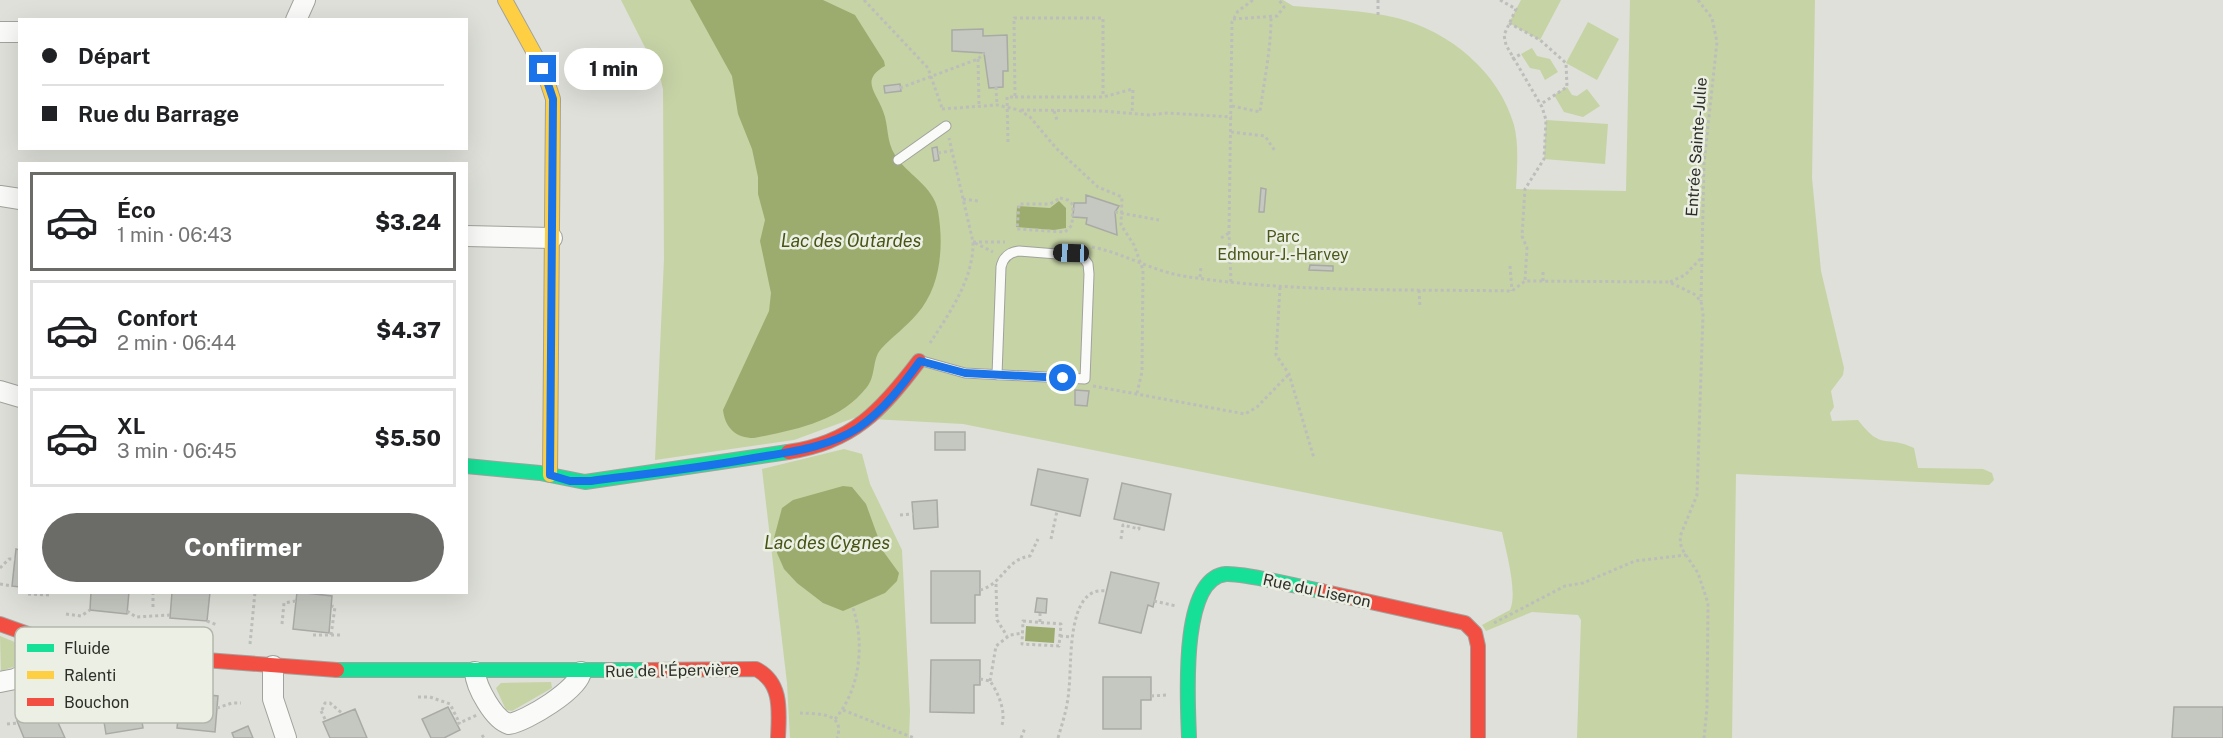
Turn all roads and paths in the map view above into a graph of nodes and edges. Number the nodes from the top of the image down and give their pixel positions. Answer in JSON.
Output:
{"nodes":[{"id":1,"x":304,"y":0,"type":"edge"},
{"id":2,"x":505,"y":0,"type":"edge"},
{"id":3,"x":864,"y":0,"type":"edge"},
{"id":4,"x":1253,"y":0,"type":"edge"},
{"id":5,"x":1282,"y":0,"type":"edge"},
{"id":6,"x":1378,"y":0,"type":"edge"},
{"id":7,"x":1500,"y":0,"type":"edge"},
{"id":8,"x":1699,"y":0,"type":"edge"},
{"id":9,"x":1378,"y":15,"type":"dead end"},
{"id":10,"x":297,"y":18,"type":"edge"},
{"id":11,"x":1271,"y":18,"type":"junction"},
{"id":12,"x":1233,"y":19,"type":"junction"},
{"id":13,"x":1509,"y":23,"type":"junction"},
{"id":14,"x":0,"y":32,"type":"edge"},
{"id":15,"x":18,"y":32,"type":"edge"},
{"id":16,"x":984,"y":53,"type":"dead end"},
{"id":17,"x":1521,"y":54,"type":"dead end"},
{"id":18,"x":978,"y":59,"type":"junction"},
{"id":19,"x":1512,"y":59,"type":"junction"},
{"id":20,"x":932,"y":75,"type":"junction"},
{"id":21,"x":996,"y":87,"type":"dead end"},
{"id":22,"x":900,"y":88,"type":"dead end"},
{"id":23,"x":1014,"y":97,"type":"junction"},
{"id":24,"x":1103,"y":97,"type":"junction"},
{"id":25,"x":1541,"y":104,"type":"junction"},
{"id":26,"x":997,"y":105,"type":"junction"},
{"id":27,"x":1007,"y":105,"type":"junction"},
{"id":28,"x":979,"y":106,"type":"junction"},
{"id":29,"x":1232,"y":106,"type":"junction"},
{"id":30,"x":942,"y":109,"type":"junction"},
{"id":31,"x":1019,"y":110,"type":"junction"},
{"id":32,"x":1054,"y":110,"type":"junction"},
{"id":33,"x":1132,"y":113,"type":"junction"},
{"id":34,"x":1232,"y":117,"type":"junction"},
{"id":35,"x":1057,"y":120,"type":"dead end"},
{"id":36,"x":946,"y":126,"type":"junction"},
{"id":37,"x":1231,"y":132,"type":"junction"},
{"id":38,"x":1008,"y":142,"type":"dead end"},
{"id":39,"x":952,"y":151,"type":"junction"},
{"id":40,"x":1275,"y":152,"type":"dead end"},
{"id":41,"x":938,"y":153,"type":"dead end"},
{"id":42,"x":898,"y":160,"type":"dead end"},
{"id":43,"x":0,"y":196,"type":"edge"},
{"id":44,"x":18,"y":199,"type":"edge"},
{"id":45,"x":963,"y":200,"type":"junction"},
{"id":46,"x":978,"y":201,"type":"dead end"},
{"id":47,"x":1072,"y":210,"type":"joint"},
{"id":48,"x":1115,"y":212,"type":"dead end"},
{"id":49,"x":1123,"y":213,"type":"junction"},
{"id":50,"x":1159,"y":220,"type":"dead end"},
{"id":51,"x":1229,"y":232,"type":"junction"},
{"id":52,"x":468,"y":236,"type":"edge"},
{"id":53,"x":552,"y":238,"type":"junction"},
{"id":54,"x":1221,"y":238,"type":"dead end"},
{"id":55,"x":1007,"y":242,"type":"dead end"},
{"id":56,"x":973,"y":243,"type":"junction"},
{"id":57,"x":1086,"y":246,"type":"dead end"},
{"id":58,"x":997,"y":255,"type":"dead end"},
{"id":59,"x":1703,"y":256,"type":"junction"},
{"id":60,"x":1140,"y":265,"type":"junction"},
{"id":61,"x":1510,"y":266,"type":"dead end"},
{"id":62,"x":1201,"y":267,"type":"dead end"},
{"id":63,"x":1543,"y":272,"type":"dead end"},
{"id":64,"x":1200,"y":277,"type":"junction"},
{"id":65,"x":1525,"y":281,"type":"junction"},
{"id":66,"x":1543,"y":281,"type":"junction"},
{"id":67,"x":1231,"y":282,"type":"junction"},
{"id":68,"x":1669,"y":282,"type":"junction"},
{"id":69,"x":1280,"y":287,"type":"junction"},
{"id":70,"x":1419,"y":290,"type":"junction"},
{"id":71,"x":1512,"y":291,"type":"junction"},
{"id":72,"x":1701,"y":301,"type":"junction"},
{"id":73,"x":1420,"y":308,"type":"dead end"},
{"id":74,"x":920,"y":361,"type":"junction"},
{"id":75,"x":1289,"y":374,"type":"junction"},
{"id":76,"x":997,"y":375,"type":"junction"},
{"id":77,"x":1085,"y":379,"type":"junction"},
{"id":78,"x":0,"y":391,"type":"edge"},
{"id":79,"x":1137,"y":393,"type":"junction"},
{"id":80,"x":18,"y":396,"type":"edge"},
{"id":81,"x":1314,"y":458,"type":"dead end"},
{"id":82,"x":468,"y":466,"type":"edge"},
{"id":83,"x":550,"y":475,"type":"junction"},
{"id":84,"x":1057,"y":511,"type":"dead end"},
{"id":85,"x":913,"y":514,"type":"dead end"},
{"id":86,"x":900,"y":515,"type":"dead end"},
{"id":87,"x":1139,"y":524,"type":"dead end"},
{"id":88,"x":1038,"y":538,"type":"dead end"},
{"id":89,"x":1051,"y":539,"type":"dead end"},
{"id":90,"x":1121,"y":539,"type":"dead end"},
{"id":91,"x":1687,"y":555,"type":"junction"},
{"id":92,"x":15,"y":559,"type":"dead end"},
{"id":93,"x":0,"y":568,"type":"edge"},
{"id":94,"x":0,"y":584,"type":"edge"},
{"id":95,"x":996,"y":584,"type":"junction"},
{"id":96,"x":12,"y":586,"type":"dead end"},
{"id":97,"x":980,"y":590,"type":"dead end"},
{"id":98,"x":1106,"y":591,"type":"dead end"},
{"id":99,"x":28,"y":594,"type":"edge"},
{"id":100,"x":49,"y":594,"type":"edge"},
{"id":101,"x":153,"y":594,"type":"edge"},
{"id":102,"x":255,"y":594,"type":"edge"},
{"id":103,"x":296,"y":601,"type":"dead end"},
{"id":104,"x":332,"y":606,"type":"dead end"},
{"id":105,"x":153,"y":607,"type":"dead end"},
{"id":106,"x":853,"y":608,"type":"dead end"},
{"id":107,"x":90,"y":610,"type":"dead end"},
{"id":108,"x":127,"y":611,"type":"dead end"},
{"id":109,"x":1040,"y":612,"type":"dead end"},
{"id":110,"x":66,"y":614,"type":"dead end"},
{"id":111,"x":170,"y":615,"type":"dead end"},
{"id":112,"x":207,"y":621,"type":"dead end"},
{"id":113,"x":1040,"y":622,"type":"junction"},
{"id":114,"x":0,"y":624,"type":"edge"},
{"id":115,"x":282,"y":624,"type":"dead end"},
{"id":116,"x":216,"y":625,"type":"dead end"},
{"id":117,"x":1484,"y":628,"type":"dead end"},
{"id":118,"x":15,"y":629,"type":"edge"},
{"id":119,"x":1023,"y":633,"type":"junction"},
{"id":120,"x":312,"y":634,"type":"dead end"},
{"id":121,"x":331,"y":635,"type":"junction"},
{"id":122,"x":341,"y":635,"type":"dead end"},
{"id":123,"x":1007,"y":636,"type":"junction"},
{"id":124,"x":1060,"y":636,"type":"junction"},
{"id":125,"x":1072,"y":637,"type":"junction"},
{"id":126,"x":213,"y":656,"type":"edge"},
{"id":127,"x":249,"y":658,"type":"junction"},
{"id":128,"x":273,"y":666,"type":"junction"},
{"id":129,"x":475,"y":672,"type":"junction"},
{"id":130,"x":581,"y":672,"type":"junction"},
{"id":131,"x":15,"y":679,"type":"edge"},
{"id":132,"x":980,"y":679,"type":"dead end"},
{"id":133,"x":990,"y":681,"type":"junction"},
{"id":134,"x":0,"y":682,"type":"edge"},
{"id":135,"x":418,"y":697,"type":"dead end"},
{"id":136,"x":241,"y":703,"type":"dead end"},
{"id":137,"x":217,"y":708,"type":"dead end"},
{"id":138,"x":843,"y":710,"type":"junction"},
{"id":139,"x":798,"y":713,"type":"dead end"},
{"id":140,"x":343,"y":714,"type":"dead end"},
{"id":141,"x":835,"y":719,"type":"junction"},
{"id":142,"x":326,"y":721,"type":"dead end"},
{"id":143,"x":18,"y":723,"type":"dead end"},
{"id":144,"x":7,"y":724,"type":"dead end"},
{"id":145,"x":457,"y":724,"type":"dead end"},
{"id":146,"x":1002,"y":724,"type":"dead end"},
{"id":147,"x":1025,"y":728,"type":"dead end"},
{"id":148,"x":286,"y":738,"type":"edge"},
{"id":149,"x":778,"y":738,"type":"edge"},
{"id":150,"x":837,"y":738,"type":"edge"},
{"id":151,"x":914,"y":738,"type":"edge"},
{"id":152,"x":1021,"y":738,"type":"edge"},
{"id":153,"x":1058,"y":738,"type":"edge"},
{"id":154,"x":1189,"y":738,"type":"edge"},
{"id":155,"x":1478,"y":738,"type":"edge"},
{"id":156,"x":1704,"y":738,"type":"edge"}],
"edges":[{"from":1,"to":10,"type":"street"},
{"from":2,"to":53,"type":"street"},
{"from":3,"to":20,"type":"path"},
{"from":4,"to":12,"type":"path"},
{"from":5,"to":11,"type":"path"},
{"from":6,"to":9,"type":"path"},
{"from":7,"to":13,"type":"path"},
{"from":8,"to":59,"type":"path","name":"Entrée Sainte-Julie"},
{"from":11,"to":12,"type":"path"},
{"from":11,"to":29,"type":"path"},
{"from":12,"to":29,"type":"path"},
{"from":13,"to":19,"type":"path"},
{"from":13,"to":25,"type":"path"},
{"from":14,"to":15,"type":"street"},
{"from":16,"to":18,"type":"path"},
{"from":17,"to":19,"type":"path"},
{"from":18,"to":20,"type":"path"},
{"from":18,"to":28,"type":"path"},
{"from":19,"to":25,"type":"path"},
{"from":20,"to":22,"type":"path"},
{"from":20,"to":30,"type":"path"},
{"from":21,"to":26,"type":"path"},
{"from":23,"to":24,"type":"path"},
{"from":23,"to":24,"type":"path"},
{"from":23,"to":27,"type":"path"},
{"from":24,"to":33,"type":"path"},
{"from":25,"to":65,"type":"path"},
{"from":26,"to":27,"type":"path"},
{"from":26,"to":28,"type":"path"},
{"from":27,"to":31,"type":"path"},
{"from":27,"to":38,"type":"path"},
{"from":28,"to":30,"type":"path"},
{"from":29,"to":34,"type":"path"},
{"from":30,"to":36,"type":"path"},
{"from":31,"to":32,"type":"path"},
{"from":31,"to":49,"type":"path"},
{"from":32,"to":33,"type":"path"},
{"from":32,"to":35,"type":"path"},
{"from":33,"to":34,"type":"path"},
{"from":34,"to":37,"type":"path"},
{"from":36,"to":39,"type":"path"},
{"from":36,"to":42,"type":"lane"},
{"from":37,"to":40,"type":"path"},
{"from":37,"to":51,"type":"path"},
{"from":39,"to":41,"type":"path"},
{"from":39,"to":45,"type":"path"},
{"from":43,"to":44,"type":"street"},
{"from":45,"to":46,"type":"path"},
{"from":45,"to":56,"type":"path"},
{"from":47,"to":47,"type":"path"},
{"from":48,"to":49,"type":"path"},
{"from":49,"to":50,"type":"path"},
{"from":49,"to":60,"type":"path"},
{"from":51,"to":54,"type":"path"},
{"from":51,"to":67,"type":"path"},
{"from":52,"to":53,"type":"street"},
{"from":53,"to":83,"type":"street"},
{"from":55,"to":56,"type":"path"},
{"from":56,"to":58,"type":"path"},
{"from":56,"to":74,"type":"path"},
{"from":57,"to":60,"type":"path"},
{"from":59,"to":68,"type":"path"},
{"from":59,"to":72,"type":"path","name":"Entrée Sainte-Julie"},
{"from":60,"to":64,"type":"path"},
{"from":60,"to":79,"type":"path"},
{"from":61,"to":71,"type":"path"},
{"from":62,"to":64,"type":"path"},
{"from":63,"to":66,"type":"path"},
{"from":64,"to":67,"type":"path"},
{"from":65,"to":66,"type":"path"},
{"from":65,"to":71,"type":"path"},
{"from":66,"to":68,"type":"path"},
{"from":67,"to":69,"type":"path"},
{"from":68,"to":72,"type":"path"},
{"from":69,"to":70,"type":"path"},
{"from":69,"to":75,"type":"path"},
{"from":70,"to":71,"type":"path"},
{"from":70,"to":73,"type":"path"},
{"from":72,"to":91,"type":"path","name":"Entrée Sainte-Julie"},
{"from":74,"to":76,"type":"lane"},
{"from":74,"to":83,"type":"street"},
{"from":75,"to":79,"type":"path"},
{"from":75,"to":81,"type":"path"},
{"from":76,"to":77,"type":"lane"},
{"from":76,"to":77,"type":"lane"},
{"from":77,"to":79,"type":"path"},
{"from":78,"to":80,"type":"street"},
{"from":82,"to":83,"type":"street"},
{"from":84,"to":89,"type":"path"},
{"from":85,"to":86,"type":"path"},
{"from":87,"to":90,"type":"path"},
{"from":88,"to":95,"type":"path"},
{"from":91,"to":117,"type":"path"},
{"from":91,"to":156,"type":"path"},
{"from":92,"to":93,"type":"path"},
{"from":94,"to":96,"type":"path"},
{"from":95,"to":97,"type":"path"},
{"from":95,"to":123,"type":"path"},
{"from":98,"to":125,"type":"path"},
{"from":99,"to":100,"type":"path"},
{"from":101,"to":105,"type":"path"},
{"from":102,"to":127,"type":"path"},
{"from":103,"to":115,"type":"path"},
{"from":104,"to":121,"type":"path"},
{"from":106,"to":138,"type":"path"},
{"from":107,"to":110,"type":"path"},
{"from":108,"to":111,"type":"path"},
{"from":109,"to":113,"type":"path"},
{"from":112,"to":116,"type":"path"},
{"from":113,"to":119,"type":"path"},
{"from":113,"to":124,"type":"path"},
{"from":114,"to":118,"type":"street","name":"Rue de l'Épervière"},
{"from":119,"to":123,"type":"path"},
{"from":119,"to":124,"type":"path"},
{"from":120,"to":121,"type":"path"},
{"from":121,"to":122,"type":"path"},
{"from":123,"to":133,"type":"path"},
{"from":124,"to":125,"type":"path"},
{"from":125,"to":153,"type":"path"},
{"from":126,"to":127,"type":"street","name":"Rue de l'Épervière"},
{"from":127,"to":128,"type":"street","name":"Rue de l'Épervière"},
{"from":128,"to":129,"type":"street","name":"Rue de l'Épervière"},
{"from":128,"to":148,"type":"street"},
{"from":129,"to":130,"type":"street","name":"Rue de l'Épervière"},
{"from":129,"to":130,"type":"street","name":"Rue de l'Épervière"},
{"from":130,"to":149,"type":"street","name":"Rue de l'Épervière"},
{"from":131,"to":134,"type":"street"},
{"from":132,"to":133,"type":"path"},
{"from":133,"to":146,"type":"path"},
{"from":135,"to":145,"type":"path"},
{"from":136,"to":137,"type":"path"},
{"from":138,"to":141,"type":"path"},
{"from":138,"to":151,"type":"path"},
{"from":139,"to":141,"type":"path"},
{"from":140,"to":142,"type":"path"},
{"from":141,"to":150,"type":"path"},
{"from":143,"to":144,"type":"path"},
{"from":147,"to":152,"type":"path"},
{"from":154,"to":155,"type":"street","name":"Rue du Liseron"}]}
